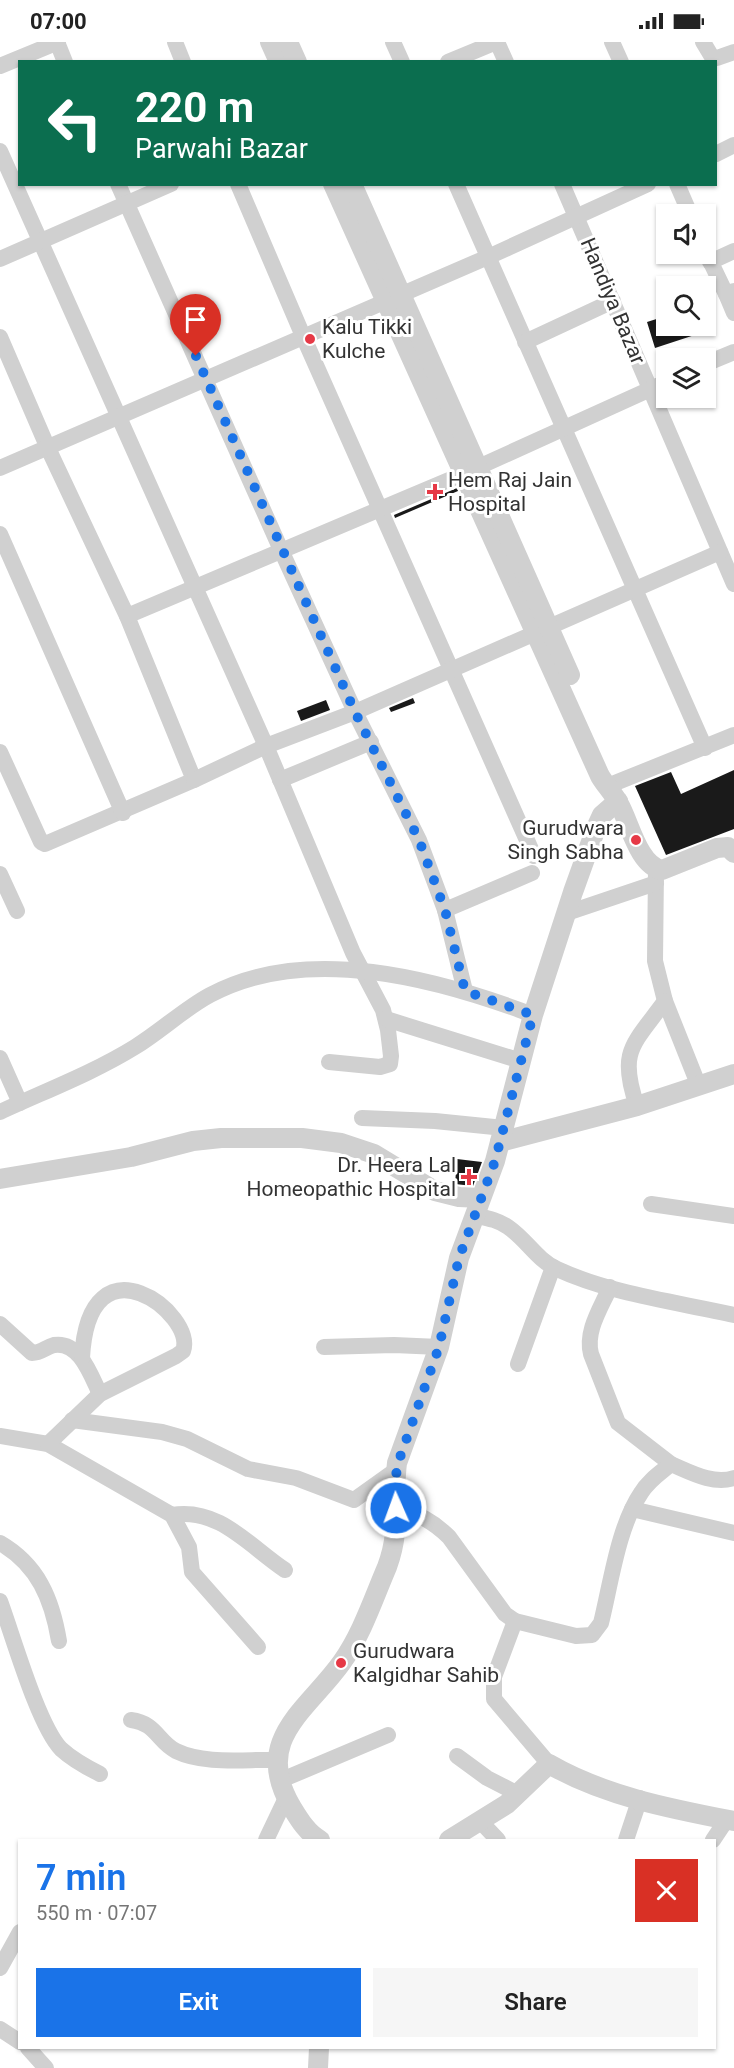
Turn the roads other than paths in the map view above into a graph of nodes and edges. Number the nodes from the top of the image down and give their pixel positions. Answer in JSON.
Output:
{"nodes":[{"id":1,"x":57,"y":42,"type":"edge"},
{"id":2,"x":175,"y":42,"type":"edge"},
{"id":3,"x":270,"y":42,"type":"edge"},
{"id":4,"x":288,"y":42,"type":"edge"},
{"id":5,"x":393,"y":42,"type":"edge"},
{"id":6,"x":497,"y":42,"type":"edge"},
{"id":7,"x":612,"y":42,"type":"edge"},
{"id":8,"x":704,"y":42,"type":"edge"},
{"id":9,"x":734,"y":52,"type":"edge"},
{"id":10,"x":64,"y":60,"type":"edge"},
{"id":11,"x":182,"y":60,"type":"edge"},
{"id":12,"x":278,"y":60,"type":"edge"},
{"id":13,"x":296,"y":60,"type":"edge"},
{"id":14,"x":401,"y":60,"type":"edge"},
{"id":15,"x":453,"y":60,"type":"edge"},
{"id":16,"x":505,"y":60,"type":"edge"},
{"id":17,"x":620,"y":60,"type":"edge"},
{"id":18,"x":0,"y":66,"type":"edge"},
{"id":19,"x":734,"y":145,"type":"edge"},
{"id":20,"x":0,"y":151,"type":"edge"},
{"id":21,"x":717,"y":154,"type":"edge"},
{"id":22,"x":119,"y":186,"type":"edge"},
{"id":23,"x":167,"y":186,"type":"edge"},
{"id":24,"x":239,"y":186,"type":"edge"},
{"id":25,"x":334,"y":186,"type":"edge"},
{"id":26,"x":353,"y":186,"type":"edge"},
{"id":27,"x":457,"y":186,"type":"edge"},
{"id":28,"x":563,"y":186,"type":"edge"},
{"id":29,"x":644,"y":186,"type":"edge"},
{"id":30,"x":678,"y":186,"type":"edge"},
{"id":31,"x":127,"y":204,"type":"junction"},
{"id":32,"x":686,"y":204,"type":"edge"},
{"id":33,"x":577,"y":217,"type":"junction"},
{"id":34,"x":42,"y":242,"type":"junction"},
{"id":35,"x":734,"y":251,"type":"edge"},
{"id":36,"x":716,"y":254,"type":"edge"},
{"id":37,"x":488,"y":257,"type":"junction"},
{"id":38,"x":0,"y":259,"type":"edge"},
{"id":39,"x":713,"y":264,"type":"edge"},
{"id":40,"x":730,"y":292,"type":"edge"},
{"id":41,"x":393,"y":297,"type":"junction"},
{"id":42,"x":613,"y":301,"type":"junction"},
{"id":43,"x":734,"y":313,"type":"edge"},
{"id":44,"x":303,"y":336,"type":"junction"},
{"id":45,"x":0,"y":337,"type":"edge"},
{"id":46,"x":525,"y":342,"type":"junction"},
{"id":47,"x":734,"y":352,"type":"edge"},
{"id":48,"x":716,"y":359,"type":"edge"},
{"id":49,"x":205,"y":378,"type":"junction"},
{"id":50,"x":656,"y":385,"type":"edge"},
{"id":51,"x":650,"y":388,"type":"junction"},
{"id":52,"x":119,"y":415,"type":"junction"},
{"id":53,"x":563,"y":428,"type":"junction"},
{"id":54,"x":47,"y":446,"type":"junction"},
{"id":55,"x":0,"y":468,"type":"edge"},
{"id":56,"x":470,"y":470,"type":"junction"},
{"id":57,"x":381,"y":507,"type":"junction"},
{"id":58,"x":0,"y":534,"type":"edge"},
{"id":59,"x":281,"y":550,"type":"junction"},
{"id":60,"x":720,"y":552,"type":"junction"},
{"id":61,"x":734,"y":584,"type":"edge"},
{"id":62,"x":196,"y":588,"type":"junction"},
{"id":63,"x":635,"y":589,"type":"junction"},
{"id":64,"x":127,"y":616,"type":"junction"},
{"id":65,"x":543,"y":629,"type":"junction"},
{"id":66,"x":451,"y":668,"type":"junction"},
{"id":67,"x":355,"y":712,"type":"junction"},
{"id":68,"x":734,"y":735,"type":"edge"},
{"id":69,"x":371,"y":742,"type":"junction"},
{"id":70,"x":266,"y":746,"type":"junction"},
{"id":71,"x":705,"y":748,"type":"junction"},
{"id":72,"x":0,"y":752,"type":"edge"},
{"id":73,"x":195,"y":780,"type":"junction"},
{"id":74,"x":280,"y":780,"type":"junction"},
{"id":75,"x":617,"y":792,"type":"junction"},
{"id":76,"x":123,"y":813,"type":"junction"},
{"id":77,"x":734,"y":853,"type":"edge"},
{"id":78,"x":0,"y":874,"type":"edge"},
{"id":79,"x":656,"y":876,"type":"junction"},
{"id":80,"x":445,"y":910,"type":"junction"},
{"id":81,"x":17,"y":911,"type":"dead end"},
{"id":82,"x":567,"y":913,"type":"junction"},
{"id":83,"x":363,"y":972,"type":"junction"},
{"id":84,"x":465,"y":991,"type":"junction"},
{"id":85,"x":665,"y":1001,"type":"junction"},
{"id":86,"x":533,"y":1015,"type":"junction"},
{"id":87,"x":386,"y":1019,"type":"junction"},
{"id":88,"x":0,"y":1058,"type":"edge"},
{"id":89,"x":522,"y":1061,"type":"junction"},
{"id":90,"x":329,"y":1062,"type":"dead end"},
{"id":91,"x":734,"y":1074,"type":"edge"},
{"id":92,"x":698,"y":1084,"type":"junction"},
{"id":93,"x":20,"y":1103,"type":"junction"},
{"id":94,"x":637,"y":1106,"type":"junction"},
{"id":95,"x":0,"y":1112,"type":"edge"},
{"id":96,"x":362,"y":1118,"type":"dead end"},
{"id":97,"x":502,"y":1135,"type":"junction"},
{"id":98,"x":0,"y":1179,"type":"edge"},
{"id":99,"x":651,"y":1204,"type":"dead end"},
{"id":100,"x":477,"y":1206,"type":"junction"},
{"id":101,"x":734,"y":1216,"type":"edge"},
{"id":102,"x":553,"y":1268,"type":"junction"},
{"id":103,"x":610,"y":1287,"type":"junction"},
{"id":104,"x":734,"y":1315,"type":"edge"},
{"id":105,"x":0,"y":1324,"type":"edge"},
{"id":106,"x":324,"y":1347,"type":"dead end"},
{"id":107,"x":439,"y":1347,"type":"junction"},
{"id":108,"x":82,"y":1358,"type":"junction"},
{"id":109,"x":518,"y":1364,"type":"dead end"},
{"id":110,"x":100,"y":1394,"type":"junction"},
{"id":111,"x":72,"y":1420,"type":"junction"},
{"id":112,"x":0,"y":1436,"type":"edge"},
{"id":113,"x":48,"y":1444,"type":"junction"},
{"id":114,"x":671,"y":1464,"type":"junction"},
{"id":115,"x":396,"y":1470,"type":"junction"},
{"id":116,"x":734,"y":1478,"type":"edge"},
{"id":117,"x":396,"y":1508,"type":"junction"},
{"id":118,"x":632,"y":1509,"type":"junction"},
{"id":119,"x":172,"y":1515,"type":"junction"},
{"id":120,"x":734,"y":1533,"type":"edge"},
{"id":121,"x":0,"y":1543,"type":"edge"},
{"id":122,"x":285,"y":1570,"type":"dead end"},
{"id":123,"x":0,"y":1601,"type":"edge"},
{"id":124,"x":515,"y":1621,"type":"junction"},
{"id":125,"x":59,"y":1641,"type":"dead end"},
{"id":126,"x":258,"y":1647,"type":"dead end"},
{"id":127,"x":131,"y":1720,"type":"dead end"},
{"id":128,"x":388,"y":1734,"type":"dead end"},
{"id":129,"x":457,"y":1756,"type":"dead end"},
{"id":130,"x":278,"y":1760,"type":"junction"},
{"id":131,"x":549,"y":1764,"type":"junction"},
{"id":132,"x":100,"y":1774,"type":"dead end"},
{"id":133,"x":283,"y":1789,"type":"junction"},
{"id":134,"x":518,"y":1794,"type":"junction"},
{"id":135,"x":640,"y":1798,"type":"junction"},
{"id":136,"x":730,"y":1820,"type":"edge"},
{"id":137,"x":482,"y":1822,"type":"junction"},
{"id":138,"x":266,"y":1839,"type":"edge"},
{"id":139,"x":319,"y":1839,"type":"edge"},
{"id":140,"x":451,"y":1839,"type":"edge"},
{"id":141,"x":497,"y":1839,"type":"edge"},
{"id":142,"x":626,"y":1839,"type":"edge"},
{"id":143,"x":714,"y":1839,"type":"edge"},
{"id":144,"x":18,"y":1936,"type":"edge"},
{"id":145,"x":0,"y":1968,"type":"edge"},
{"id":146,"x":0,"y":2029,"type":"edge"},
{"id":147,"x":18,"y":2041,"type":"edge"},
{"id":148,"x":29,"y":2049,"type":"edge"},
{"id":149,"x":319,"y":2049,"type":"edge"},
{"id":150,"x":46,"y":2068,"type":"edge"},
{"id":151,"x":318,"y":2068,"type":"edge"}],
"edges":[{"from":1,"to":10,"type":"street"},
{"from":1,"to":18,"type":"street"},
{"from":2,"to":11,"type":"street"},
{"from":3,"to":12,"type":"street"},
{"from":4,"to":13,"type":"street"},
{"from":5,"to":14,"type":"street"},
{"from":6,"to":15,"type":"street"},
{"from":6,"to":16,"type":"street"},
{"from":7,"to":17,"type":"street"},
{"from":8,"to":9,"type":"street"},
{"from":19,"to":21,"type":"street"},
{"from":20,"to":34,"type":"street"},
{"from":22,"to":31,"type":"street"},
{"from":23,"to":31,"type":"street"},
{"from":24,"to":44,"type":"street"},
{"from":25,"to":41,"type":"street"},
{"from":26,"to":41,"type":"street"},
{"from":27,"to":37,"type":"street"},
{"from":28,"to":33,"type":"street","name":"Handiya Bazar"},
{"from":29,"to":33,"type":"street"},
{"from":30,"to":32,"type":"street"},
{"from":31,"to":34,"type":"street"},
{"from":31,"to":49,"type":"street"},
{"from":33,"to":37,"type":"street"},
{"from":33,"to":42,"type":"street","name":"Handiya Bazar"},
{"from":34,"to":38,"type":"street"},
{"from":34,"to":52,"type":"street"},
{"from":35,"to":36,"type":"street"},
{"from":37,"to":41,"type":"street"},
{"from":37,"to":46,"type":"street"},
{"from":39,"to":40,"type":"street"},
{"from":40,"to":43,"type":"street"},
{"from":41,"to":44,"type":"street"},
{"from":41,"to":56,"type":"street"},
{"from":42,"to":46,"type":"street"},
{"from":42,"to":51,"type":"street","name":"Handiya Bazar"},
{"from":44,"to":49,"type":"street"},
{"from":44,"to":57,"type":"street"},
{"from":45,"to":54,"type":"street"},
{"from":46,"to":53,"type":"street"},
{"from":47,"to":48,"type":"street"},
{"from":49,"to":52,"type":"street"},
{"from":49,"to":59,"type":"street"},
{"from":50,"to":51,"type":"street"},
{"from":51,"to":53,"type":"street"},
{"from":51,"to":60,"type":"street","name":"Handiya Bazar"},
{"from":52,"to":54,"type":"street"},
{"from":52,"to":62,"type":"street"},
{"from":53,"to":56,"type":"street"},
{"from":53,"to":63,"type":"street"},
{"from":54,"to":55,"type":"street"},
{"from":54,"to":64,"type":"street"},
{"from":56,"to":57,"type":"street"},
{"from":56,"to":65,"type":"street"},
{"from":57,"to":59,"type":"street"},
{"from":57,"to":66,"type":"street"},
{"from":58,"to":76,"type":"street"},
{"from":59,"to":62,"type":"street"},
{"from":59,"to":67,"type":"street"},
{"from":60,"to":61,"type":"street","name":"Handiya Bazar"},
{"from":60,"to":63,"type":"street"},
{"from":62,"to":64,"type":"street"},
{"from":62,"to":70,"type":"street"},
{"from":63,"to":65,"type":"street"},
{"from":63,"to":71,"type":"street"},
{"from":64,"to":73,"type":"street"},
{"from":65,"to":66,"type":"street"},
{"from":65,"to":75,"type":"street"},
{"from":66,"to":67,"type":"street"},
{"from":66,"to":80,"type":"street"},
{"from":67,"to":69,"type":"street"},
{"from":67,"to":70,"type":"street"},
{"from":68,"to":71,"type":"street"},
{"from":69,"to":74,"type":"street"},
{"from":69,"to":80,"type":"street"},
{"from":70,"to":73,"type":"street"},
{"from":70,"to":74,"type":"street"},
{"from":71,"to":75,"type":"street"},
{"from":72,"to":76,"type":"street"},
{"from":73,"to":76,"type":"street"},
{"from":74,"to":83,"type":"street"},
{"from":75,"to":79,"type":"street"},
{"from":75,"to":82,"type":"street"},
{"from":77,"to":79,"type":"street"},
{"from":78,"to":81,"type":"street"},
{"from":79,"to":82,"type":"street"},
{"from":79,"to":85,"type":"street"},
{"from":80,"to":84,"type":"street"},
{"from":82,"to":86,"type":"street"},
{"from":83,"to":84,"type":"street"},
{"from":83,"to":87,"type":"street"},
{"from":83,"to":93,"type":"street"},
{"from":84,"to":86,"type":"street"},
{"from":85,"to":92,"type":"street"},
{"from":85,"to":94,"type":"street"},
{"from":86,"to":89,"type":"street"},
{"from":87,"to":89,"type":"street"},
{"from":87,"to":90,"type":"street"},
{"from":88,"to":93,"type":"street"},
{"from":89,"to":97,"type":"street"},
{"from":91,"to":92,"type":"street"},
{"from":92,"to":94,"type":"street"},
{"from":93,"to":95,"type":"street"},
{"from":94,"to":97,"type":"street"},
{"from":96,"to":97,"type":"street"},
{"from":97,"to":100,"type":"street"},
{"from":98,"to":100,"type":"street"},
{"from":99,"to":101,"type":"street"},
{"from":100,"to":102,"type":"street"},
{"from":100,"to":107,"type":"street"},
{"from":102,"to":103,"type":"street"},
{"from":102,"to":109,"type":"street"},
{"from":103,"to":104,"type":"street"},
{"from":103,"to":114,"type":"street"},
{"from":105,"to":108,"type":"street"},
{"from":106,"to":107,"type":"street"},
{"from":107,"to":115,"type":"street"},
{"from":108,"to":110,"type":"street"},
{"from":108,"to":110,"type":"street"},
{"from":110,"to":111,"type":"street"},
{"from":111,"to":113,"type":"street"},
{"from":111,"to":115,"type":"street"},
{"from":112,"to":113,"type":"street"},
{"from":113,"to":119,"type":"street"},
{"from":114,"to":116,"type":"street"},
{"from":114,"to":118,"type":"street"},
{"from":115,"to":117,"type":"street"},
{"from":117,"to":124,"type":"street"},
{"from":117,"to":130,"type":"street"},
{"from":118,"to":120,"type":"street"},
{"from":118,"to":124,"type":"street"},
{"from":119,"to":122,"type":"street"},
{"from":119,"to":126,"type":"street"},
{"from":121,"to":125,"type":"street"},
{"from":123,"to":132,"type":"street"},
{"from":124,"to":131,"type":"street"},
{"from":127,"to":130,"type":"street"},
{"from":128,"to":133,"type":"street"},
{"from":129,"to":134,"type":"street"},
{"from":130,"to":133,"type":"street"},
{"from":131,"to":134,"type":"street"},
{"from":131,"to":135,"type":"street"},
{"from":133,"to":138,"type":"street"},
{"from":133,"to":139,"type":"street"},
{"from":134,"to":137,"type":"street"},
{"from":135,"to":136,"type":"street"},
{"from":135,"to":142,"type":"street"},
{"from":136,"to":143,"type":"street"},
{"from":137,"to":140,"type":"street"},
{"from":137,"to":141,"type":"street"},
{"from":144,"to":145,"type":"street"},
{"from":146,"to":147,"type":"street"},
{"from":148,"to":150,"type":"street"},
{"from":149,"to":151,"type":"street"}]}
